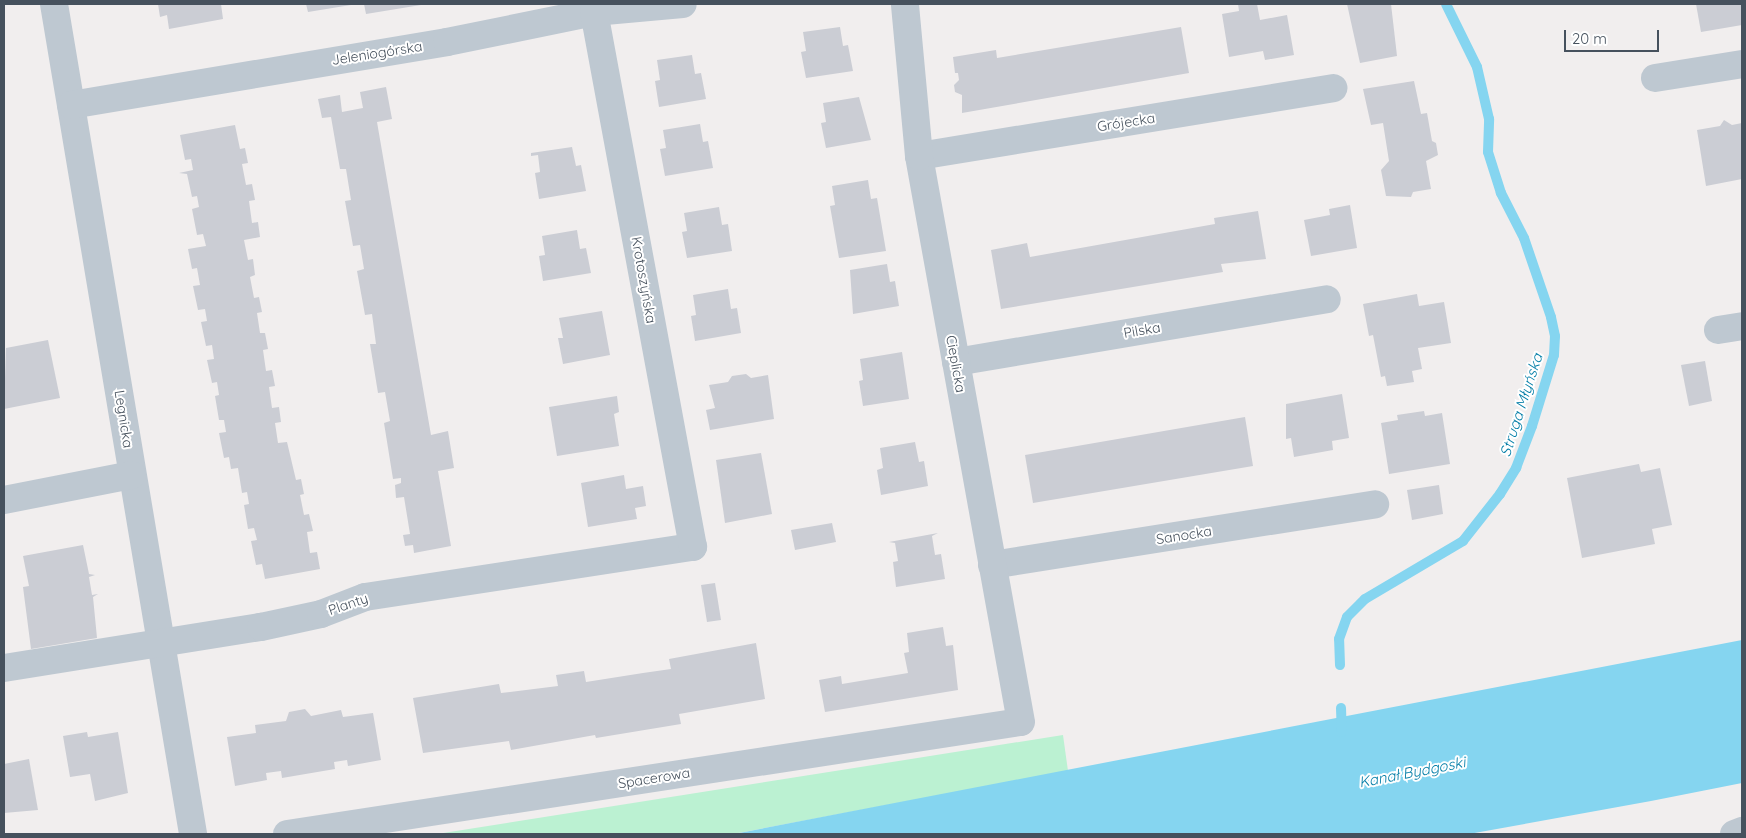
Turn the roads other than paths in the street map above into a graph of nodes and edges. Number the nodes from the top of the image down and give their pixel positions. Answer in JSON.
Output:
{"nodes":[{"id":1,"x":54,"y":4,"type":"edge"},
{"id":2,"x":682,"y":4,"type":"edge"},
{"id":3,"x":905,"y":4,"type":"edge"},
{"id":4,"x":594,"y":12,"type":"junction"},
{"id":5,"x":1742,"y":64,"type":"edge"},
{"id":6,"x":1656,"y":78,"type":"dead end"},
{"id":7,"x":1334,"y":88,"type":"dead end"},
{"id":8,"x":72,"y":105,"type":"junction"},
{"id":9,"x":920,"y":156,"type":"junction"},
{"id":10,"x":1327,"y":299,"type":"dead end"},
{"id":11,"x":956,"y":362,"type":"junction"},
{"id":12,"x":132,"y":475,"type":"junction"},
{"id":13,"x":4,"y":500,"type":"edge"},
{"id":14,"x":1375,"y":504,"type":"dead end"},
{"id":15,"x":693,"y":547,"type":"joint"},
{"id":16,"x":992,"y":565,"type":"junction"},
{"id":17,"x":161,"y":644,"type":"junction"},
{"id":18,"x":4,"y":668,"type":"edge"},
{"id":19,"x":1021,"y":722,"type":"joint"},
{"id":20,"x":1742,"y":831,"type":"edge"},
{"id":21,"x":193,"y":834,"type":"edge"},
{"id":22,"x":287,"y":834,"type":"edge"},
{"id":23,"x":1734,"y":834,"type":"edge"}],
"edges":[{"from":1,"to":8,"type":"street","name":"Legnicka"},
{"from":2,"to":4,"type":"street","name":"Jeleniogórska"},
{"from":3,"to":9,"type":"street","name":"Cieplicka"},
{"from":4,"to":8,"type":"street","name":"Jeleniogórska"},
{"from":4,"to":15,"type":"street","name":"Krotoszyńska"},
{"from":5,"to":6,"type":"street"},
{"from":7,"to":9,"type":"street","name":"Grójecka"},
{"from":8,"to":12,"type":"street","name":"Legnicka"},
{"from":9,"to":11,"type":"street","name":"Cieplicka"},
{"from":10,"to":11,"type":"street","name":"Pilska"},
{"from":11,"to":16,"type":"street","name":"Cieplicka"},
{"from":12,"to":13,"type":"street"},
{"from":12,"to":17,"type":"street","name":"Legnicka"},
{"from":14,"to":16,"type":"street","name":"Sanocka"},
{"from":15,"to":17,"type":"street","name":"Planty"},
{"from":16,"to":19,"type":"street","name":"Cieplicka"},
{"from":17,"to":18,"type":"street","name":"Planty"},
{"from":17,"to":21,"type":"street","name":"Legnicka"},
{"from":19,"to":22,"type":"street","name":"Spacerowa"},
{"from":20,"to":23,"type":"street"}]}
